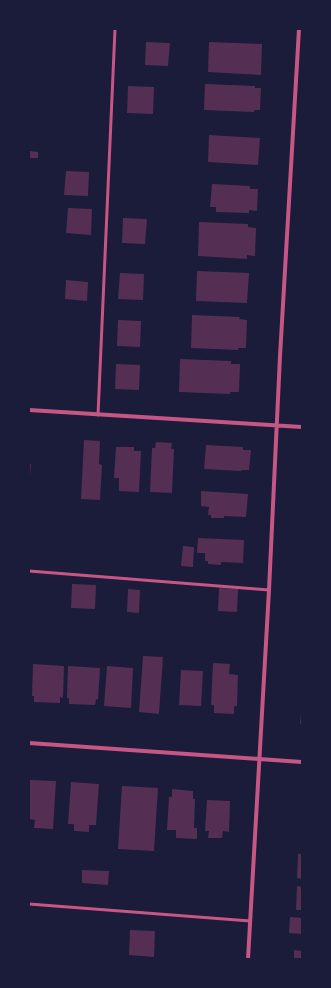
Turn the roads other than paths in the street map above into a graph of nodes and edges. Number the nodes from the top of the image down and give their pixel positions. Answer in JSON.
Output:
{"nodes":[{"id":1,"x":115,"y":29,"type":"edge"},
{"id":2,"x":299,"y":29,"type":"edge"},
{"id":3,"x":29,"y":410,"type":"edge"},
{"id":4,"x":98,"y":414,"type":"junction"},
{"id":5,"x":277,"y":426,"type":"junction"},
{"id":6,"x":302,"y":427,"type":"edge"},
{"id":7,"x":29,"y":570,"type":"edge"},
{"id":8,"x":269,"y":590,"type":"junction"},
{"id":9,"x":29,"y":743,"type":"edge"},
{"id":10,"x":260,"y":758,"type":"junction"},
{"id":11,"x":302,"y":762,"type":"edge"},
{"id":12,"x":29,"y":904,"type":"edge"},
{"id":13,"x":250,"y":922,"type":"junction"},
{"id":14,"x":248,"y":959,"type":"edge"}],
"edges":[{"from":1,"to":4,"type":"lane"},
{"from":2,"to":5,"type":"street"},
{"from":3,"to":4,"type":"street"},
{"from":4,"to":5,"type":"street"},
{"from":5,"to":6,"type":"street"},
{"from":5,"to":8,"type":"street"},
{"from":7,"to":8,"type":"lane"},
{"from":8,"to":10,"type":"street"},
{"from":9,"to":10,"type":"street"},
{"from":10,"to":11,"type":"street"},
{"from":10,"to":13,"type":"street"},
{"from":12,"to":13,"type":"lane"},
{"from":13,"to":14,"type":"street"}]}
